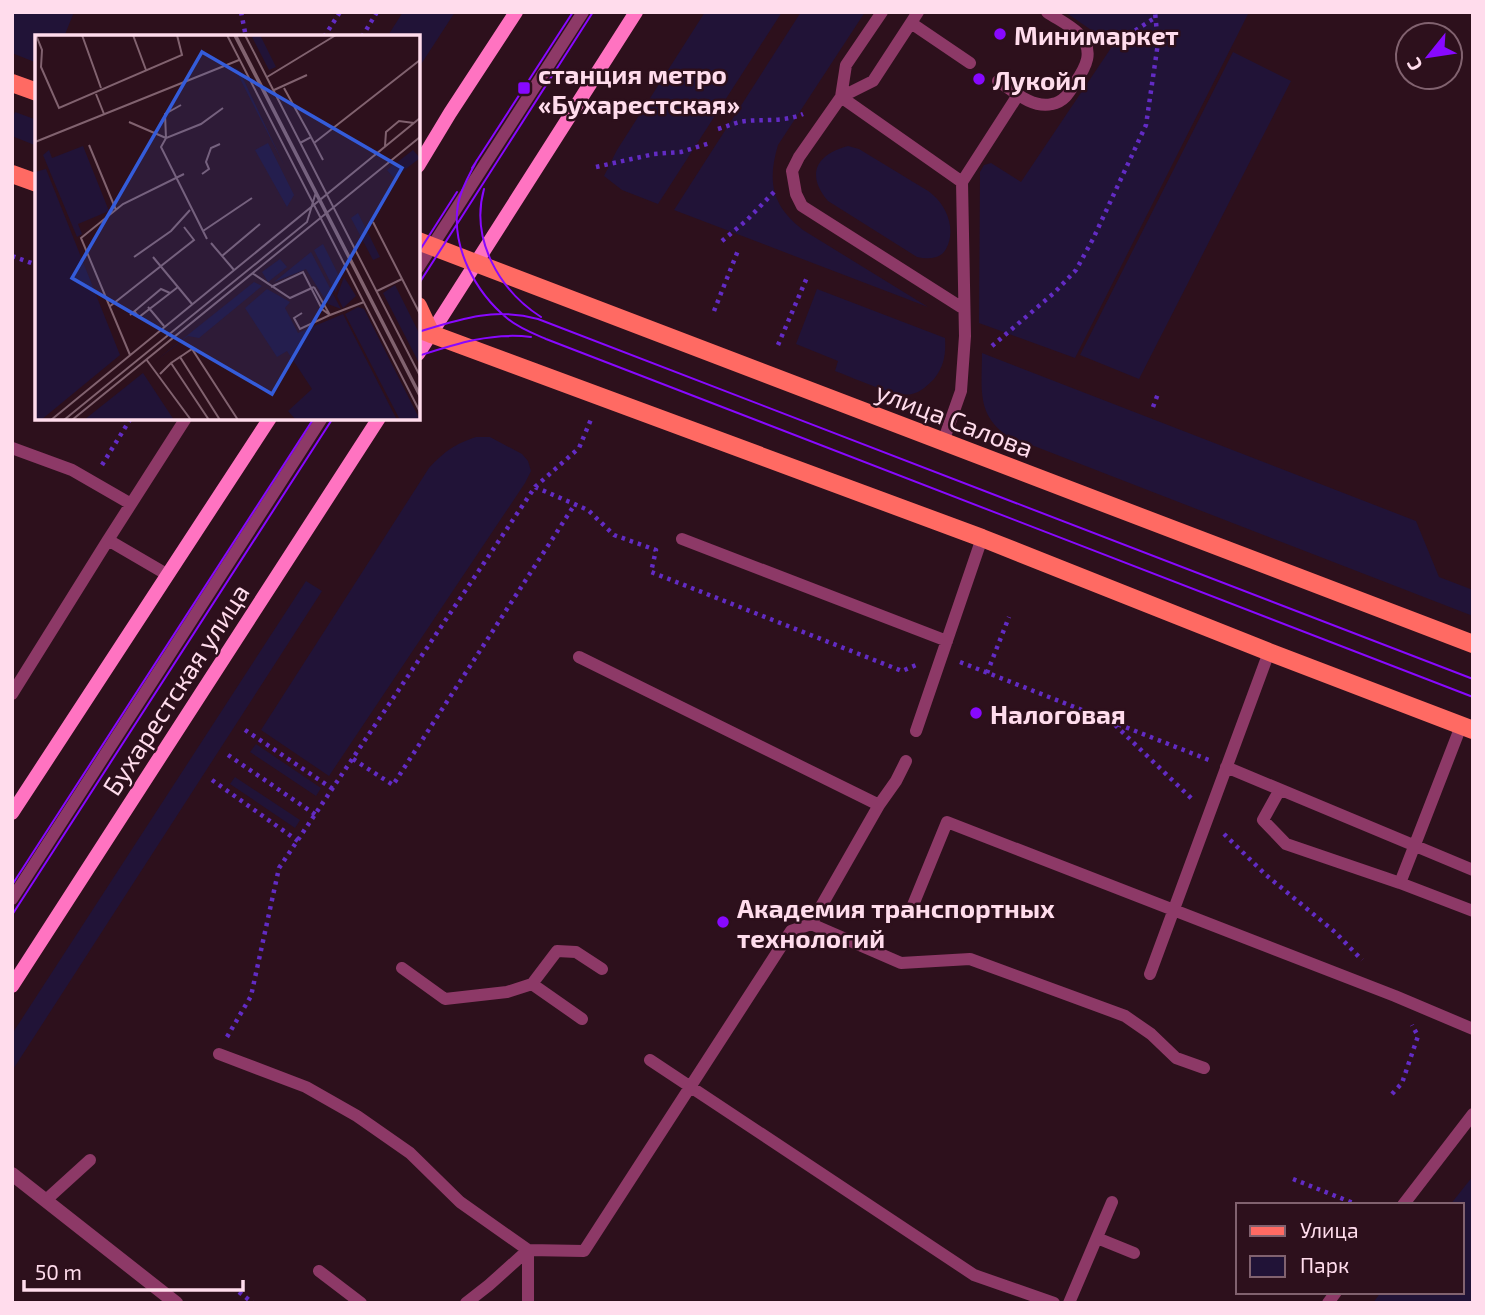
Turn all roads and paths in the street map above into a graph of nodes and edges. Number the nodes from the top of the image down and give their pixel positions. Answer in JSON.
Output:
{"nodes":[{"id":1,"x":241,"y":12,"type":"edge"},
{"id":2,"x":340,"y":12,"type":"edge"},
{"id":3,"x":377,"y":12,"type":"edge"},
{"id":4,"x":516,"y":12,"type":"edge"},
{"id":5,"x":583,"y":12,"type":"edge"},
{"id":6,"x":636,"y":12,"type":"edge"},
{"id":7,"x":882,"y":12,"type":"edge"},
{"id":8,"x":1047,"y":12,"type":"edge"},
{"id":9,"x":1155,"y":15,"type":"edge"},
{"id":10,"x":914,"y":18,"type":"edge"},
{"id":11,"x":246,"y":35,"type":"edge"},
{"id":12,"x":325,"y":35,"type":"edge"},
{"id":13,"x":363,"y":35,"type":"edge"},
{"id":14,"x":1098,"y":44,"type":"dead end"},
{"id":15,"x":970,"y":63,"type":"dead end"},
{"id":16,"x":998,"y":81,"type":"dead end"},
{"id":17,"x":12,"y":83,"type":"edge"},
{"id":18,"x":35,"y":91,"type":"edge"},
{"id":19,"x":1018,"y":95,"type":"junction"},
{"id":20,"x":841,"y":97,"type":"junction"},
{"id":21,"x":796,"y":117,"type":"dead end"},
{"id":22,"x":719,"y":130,"type":"dead end"},
{"id":23,"x":710,"y":143,"type":"dead end"},
{"id":24,"x":420,"y":163,"type":"edge"},
{"id":25,"x":596,"y":167,"type":"dead end"},
{"id":26,"x":12,"y":174,"type":"edge"},
{"id":27,"x":35,"y":182,"type":"edge"},
{"id":28,"x":962,"y":182,"type":"junction"},
{"id":29,"x":775,"y":191,"type":"dead end"},
{"id":30,"x":722,"y":241,"type":"dead end"},
{"id":31,"x":425,"y":244,"type":"edge"},
{"id":32,"x":739,"y":248,"type":"dead end"},
{"id":33,"x":12,"y":256,"type":"edge"},
{"id":34,"x":420,"y":261,"type":"edge"},
{"id":35,"x":476,"y":263,"type":"junction"},
{"id":36,"x":35,"y":264,"type":"edge"},
{"id":37,"x":808,"y":275,"type":"dead end"},
{"id":38,"x":964,"y":309,"type":"junction"},
{"id":39,"x":714,"y":311,"type":"dead end"},
{"id":40,"x":420,"y":313,"type":"edge"},
{"id":41,"x":425,"y":332,"type":"edge"},
{"id":42,"x":778,"y":345,"type":"dead end"},
{"id":43,"x":992,"y":346,"type":"dead end"},
{"id":44,"x":1159,"y":391,"type":"dead end"},
{"id":45,"x":1153,"y":407,"type":"dead end"},
{"id":46,"x":592,"y":416,"type":"dead end"},
{"id":47,"x":130,"y":420,"type":"edge"},
{"id":48,"x":185,"y":420,"type":"edge"},
{"id":49,"x":269,"y":420,"type":"edge"},
{"id":50,"x":321,"y":420,"type":"edge"},
{"id":51,"x":378,"y":420,"type":"edge"},
{"id":52,"x":943,"y":442,"type":"junction"},
{"id":53,"x":12,"y":448,"type":"edge"},
{"id":54,"x":97,"y":474,"type":"dead end"},
{"id":55,"x":535,"y":487,"type":"junction"},
{"id":56,"x":131,"y":503,"type":"junction"},
{"id":57,"x":575,"y":504,"type":"junction"},
{"id":58,"x":982,"y":538,"type":"junction"},
{"id":59,"x":108,"y":540,"type":"junction"},
{"id":60,"x":682,"y":540,"type":"dead end"},
{"id":61,"x":168,"y":575,"type":"junction"},
{"id":62,"x":1009,"y":617,"type":"dead end"},
{"id":63,"x":947,"y":641,"type":"junction"},
{"id":64,"x":1473,"y":644,"type":"edge"},
{"id":65,"x":1269,"y":652,"type":"junction"},
{"id":66,"x":942,"y":655,"type":"junction"},
{"id":67,"x":579,"y":657,"type":"dead end"},
{"id":68,"x":987,"y":673,"type":"junction"},
{"id":69,"x":12,"y":694,"type":"edge"},
{"id":70,"x":1113,"y":722,"type":"junction"},
{"id":71,"x":1467,"y":728,"type":"edge"},
{"id":72,"x":245,"y":730,"type":"dead end"},
{"id":73,"x":916,"y":731,"type":"dead end"},
{"id":74,"x":228,"y":755,"type":"dead end"},
{"id":75,"x":353,"y":759,"type":"junction"},
{"id":76,"x":906,"y":761,"type":"dead end"},
{"id":77,"x":1226,"y":767,"type":"junction"},
{"id":78,"x":212,"y":780,"type":"dead end"},
{"id":79,"x":333,"y":789,"type":"junction"},
{"id":80,"x":1279,"y":791,"type":"junction"},
{"id":81,"x":879,"y":805,"type":"junction"},
{"id":82,"x":12,"y":813,"type":"edge"},
{"id":83,"x":316,"y":815,"type":"junction"},
{"id":84,"x":1208,"y":817,"type":"junction"},
{"id":85,"x":298,"y":841,"type":"junction"},
{"id":86,"x":1414,"y":846,"type":"junction"},
{"id":87,"x":1473,"y":870,"type":"edge"},
{"id":88,"x":1400,"y":883,"type":"junction"},
{"id":89,"x":12,"y":899,"type":"edge"},
{"id":90,"x":913,"y":905,"type":"dead end"},
{"id":91,"x":1174,"y":909,"type":"junction"},
{"id":92,"x":1472,"y":909,"type":"edge"},
{"id":93,"x":811,"y":924,"type":"junction"},
{"id":94,"x":402,"y":968,"type":"dead end"},
{"id":95,"x":602,"y":969,"type":"dead end"},
{"id":96,"x":1150,"y":974,"type":"dead end"},
{"id":97,"x":532,"y":984,"type":"junction"},
{"id":98,"x":12,"y":986,"type":"edge"},
{"id":99,"x":582,"y":1019,"type":"dead end"},
{"id":100,"x":1473,"y":1029,"type":"edge"},
{"id":101,"x":219,"y":1054,"type":"joint"},
{"id":102,"x":650,"y":1060,"type":"dead end"},
{"id":103,"x":1204,"y":1068,"type":"dead end"},
{"id":104,"x":689,"y":1087,"type":"junction"},
{"id":105,"x":1473,"y":1114,"type":"edge"},
{"id":106,"x":90,"y":1160,"type":"dead end"},
{"id":107,"x":12,"y":1174,"type":"edge"},
{"id":108,"x":1293,"y":1179,"type":"dead end"},
{"id":109,"x":46,"y":1200,"type":"junction"},
{"id":110,"x":1112,"y":1202,"type":"dead end"},
{"id":111,"x":1352,"y":1203,"type":"edge"},
{"id":112,"x":1405,"y":1203,"type":"edge"},
{"id":113,"x":1097,"y":1238,"type":"junction"},
{"id":114,"x":528,"y":1250,"type":"junction"},
{"id":115,"x":1134,"y":1253,"type":"dead end"},
{"id":116,"x":319,"y":1271,"type":"dead end"},
{"id":117,"x":1022,"y":1297,"type":"edge"},
{"id":118,"x":176,"y":1303,"type":"edge"},
{"id":119,"x":240,"y":1303,"type":"edge"},
{"id":120,"x":253,"y":1303,"type":"edge"},
{"id":121,"x":361,"y":1303,"type":"edge"},
{"id":122,"x":466,"y":1303,"type":"edge"},
{"id":123,"x":528,"y":1303,"type":"edge"},
{"id":124,"x":1054,"y":1303,"type":"edge"},
{"id":125,"x":1069,"y":1303,"type":"edge"}],
"edges":[{"from":1,"to":11,"type":"path"},
{"from":2,"to":12,"type":"path"},
{"from":3,"to":13,"type":"path"},
{"from":4,"to":24,"type":"main road"},
{"from":5,"to":31,"type":"lane"},
{"from":6,"to":35,"type":"main road"},
{"from":7,"to":20,"type":"lane"},
{"from":8,"to":19,"type":"lane"},
{"from":9,"to":14,"type":"path"},
{"from":9,"to":43,"type":"path"},
{"from":10,"to":15,"type":"lane"},
{"from":10,"to":20,"type":"lane"},
{"from":16,"to":19,"type":"lane"},
{"from":17,"to":18,"type":"main road"},
{"from":19,"to":28,"type":"lane"},
{"from":20,"to":28,"type":"lane"},
{"from":20,"to":38,"type":"lane"},
{"from":21,"to":22,"type":"path"},
{"from":23,"to":25,"type":"path"},
{"from":26,"to":27,"type":"main road"},
{"from":28,"to":38,"type":"lane"},
{"from":29,"to":30,"type":"path"},
{"from":31,"to":34,"type":"lane"},
{"from":31,"to":35,"type":"main road","name":"улица Салова"},
{"from":32,"to":39,"type":"path"},
{"from":33,"to":36,"type":"path"},
{"from":35,"to":41,"type":"main road"},
{"from":35,"to":52,"type":"main road","name":"улица Салова"},
{"from":37,"to":42,"type":"path"},
{"from":38,"to":52,"type":"lane"},
{"from":40,"to":41,"type":"main road"},
{"from":41,"to":58,"type":"main road"},
{"from":44,"to":45,"type":"path"},
{"from":46,"to":55,"type":"path"},
{"from":47,"to":54,"type":"path"},
{"from":48,"to":56,"type":"lane"},
{"from":49,"to":61,"type":"main road"},
{"from":50,"to":89,"type":"lane"},
{"from":51,"to":98,"type":"main road","name":"Бухарестская улица"},
{"from":52,"to":64,"type":"main road","name":"улица Салова"},
{"from":53,"to":56,"type":"lane"},
{"from":55,"to":57,"type":"path"},
{"from":55,"to":75,"type":"path"},
{"from":56,"to":59,"type":"lane"},
{"from":57,"to":66,"type":"path"},
{"from":57,"to":75,"type":"path"},
{"from":58,"to":63,"type":"lane"},
{"from":58,"to":65,"type":"main road"},
{"from":59,"to":61,"type":"lane"},
{"from":59,"to":69,"type":"lane"},
{"from":60,"to":63,"type":"lane"},
{"from":61,"to":82,"type":"main road"},
{"from":62,"to":68,"type":"path"},
{"from":63,"to":66,"type":"lane"},
{"from":65,"to":71,"type":"main road"},
{"from":65,"to":77,"type":"lane"},
{"from":66,"to":68,"type":"path"},
{"from":66,"to":73,"type":"lane"},
{"from":67,"to":81,"type":"lane"},
{"from":68,"to":70,"type":"path"},
{"from":70,"to":77,"type":"path"},
{"from":70,"to":84,"type":"path"},
{"from":71,"to":86,"type":"lane"},
{"from":72,"to":79,"type":"path"},
{"from":74,"to":83,"type":"path"},
{"from":75,"to":79,"type":"path"},
{"from":76,"to":81,"type":"lane"},
{"from":77,"to":80,"type":"lane"},
{"from":77,"to":84,"type":"lane"},
{"from":78,"to":85,"type":"path"},
{"from":79,"to":83,"type":"path"},
{"from":80,"to":86,"type":"lane"},
{"from":80,"to":88,"type":"lane"},
{"from":81,"to":93,"type":"lane"},
{"from":83,"to":85,"type":"path"},
{"from":84,"to":91,"type":"lane"},
{"from":85,"to":101,"type":"path"},
{"from":86,"to":87,"type":"lane"},
{"from":86,"to":88,"type":"lane"},
{"from":88,"to":92,"type":"lane"},
{"from":90,"to":91,"type":"lane"},
{"from":91,"to":96,"type":"lane"},
{"from":91,"to":100,"type":"lane"},
{"from":93,"to":103,"type":"lane"},
{"from":93,"to":104,"type":"lane"},
{"from":94,"to":97,"type":"lane"},
{"from":95,"to":97,"type":"lane"},
{"from":97,"to":99,"type":"lane"},
{"from":101,"to":114,"type":"lane"},
{"from":102,"to":104,"type":"lane"},
{"from":104,"to":114,"type":"lane"},
{"from":104,"to":117,"type":"lane"},
{"from":105,"to":112,"type":"lane"},
{"from":106,"to":109,"type":"lane"},
{"from":107,"to":109,"type":"street"},
{"from":108,"to":111,"type":"path"},
{"from":109,"to":118,"type":"street"},
{"from":110,"to":113,"type":"lane"},
{"from":113,"to":115,"type":"lane"},
{"from":113,"to":125,"type":"lane"},
{"from":114,"to":122,"type":"lane"},
{"from":114,"to":123,"type":"lane"},
{"from":116,"to":121,"type":"lane"},
{"from":117,"to":124,"type":"lane"},
{"from":119,"to":120,"type":"path"}]}
